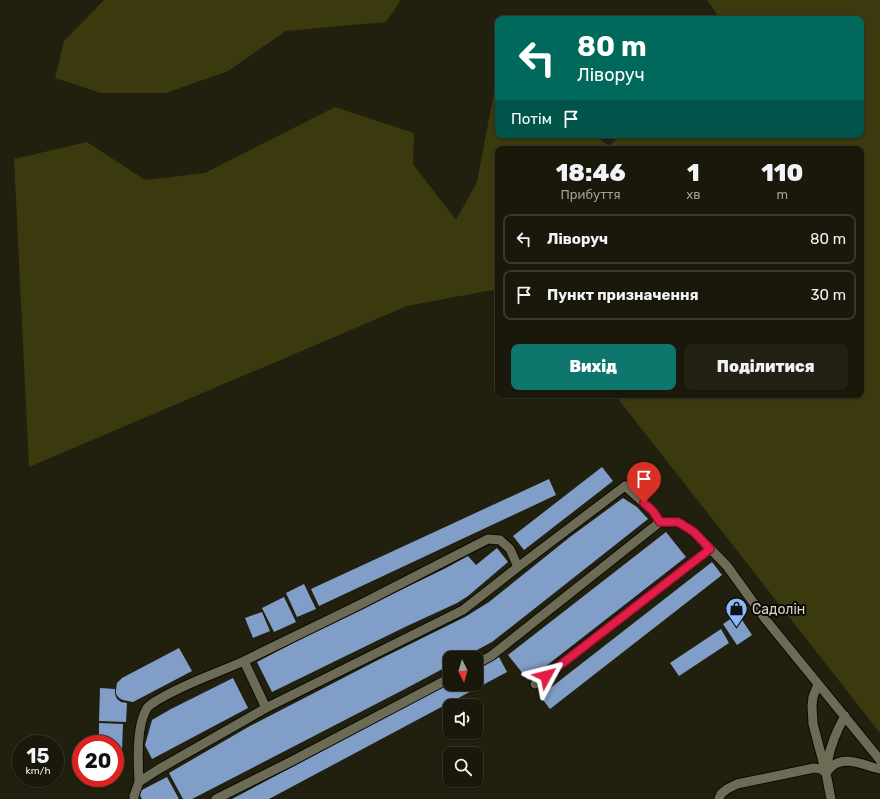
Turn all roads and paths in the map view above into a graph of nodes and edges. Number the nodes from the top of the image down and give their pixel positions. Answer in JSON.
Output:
{"nodes":[{"id":1,"x":660,"y":522,"type":"junction"},
{"id":2,"x":710,"y":549,"type":"junction"},
{"id":3,"x":518,"y":567,"type":"junction"},
{"id":4,"x":483,"y":660,"type":"edge"},
{"id":5,"x":244,"y":661,"type":"junction"},
{"id":6,"x":443,"y":682,"type":"edge"},
{"id":7,"x":535,"y":684,"type":"dead end"},
{"id":8,"x":818,"y":684,"type":"junction"},
{"id":9,"x":266,"y":708,"type":"junction"},
{"id":10,"x":845,"y":716,"type":"junction"},
{"id":11,"x":880,"y":760,"type":"edge"},
{"id":12,"x":880,"y":768,"type":"edge"},
{"id":13,"x":826,"y":774,"type":"junction"},
{"id":14,"x":139,"y":782,"type":"junction"},
{"id":15,"x":134,"y":799,"type":"edge"},
{"id":16,"x":216,"y":799,"type":"edge"},
{"id":17,"x":719,"y":799,"type":"edge"},
{"id":18,"x":831,"y":799,"type":"edge"}],
"edges":[{"from":1,"to":2,"type":"lane"},
{"from":1,"to":3,"type":"lane"},
{"from":1,"to":4,"type":"lane"},
{"from":2,"to":7,"type":"lane"},
{"from":2,"to":8,"type":"lane"},
{"from":3,"to":5,"type":"lane"},
{"from":3,"to":9,"type":"lane"},
{"from":5,"to":9,"type":"lane"},
{"from":5,"to":14,"type":"lane"},
{"from":6,"to":16,"type":"lane"},
{"from":8,"to":10,"type":"lane"},
{"from":8,"to":13,"type":"lane"},
{"from":9,"to":14,"type":"lane"},
{"from":10,"to":11,"type":"lane"},
{"from":10,"to":13,"type":"lane"},
{"from":12,"to":13,"type":"lane"},
{"from":13,"to":17,"type":"lane"},
{"from":13,"to":18,"type":"lane"},
{"from":14,"to":15,"type":"lane"}]}
